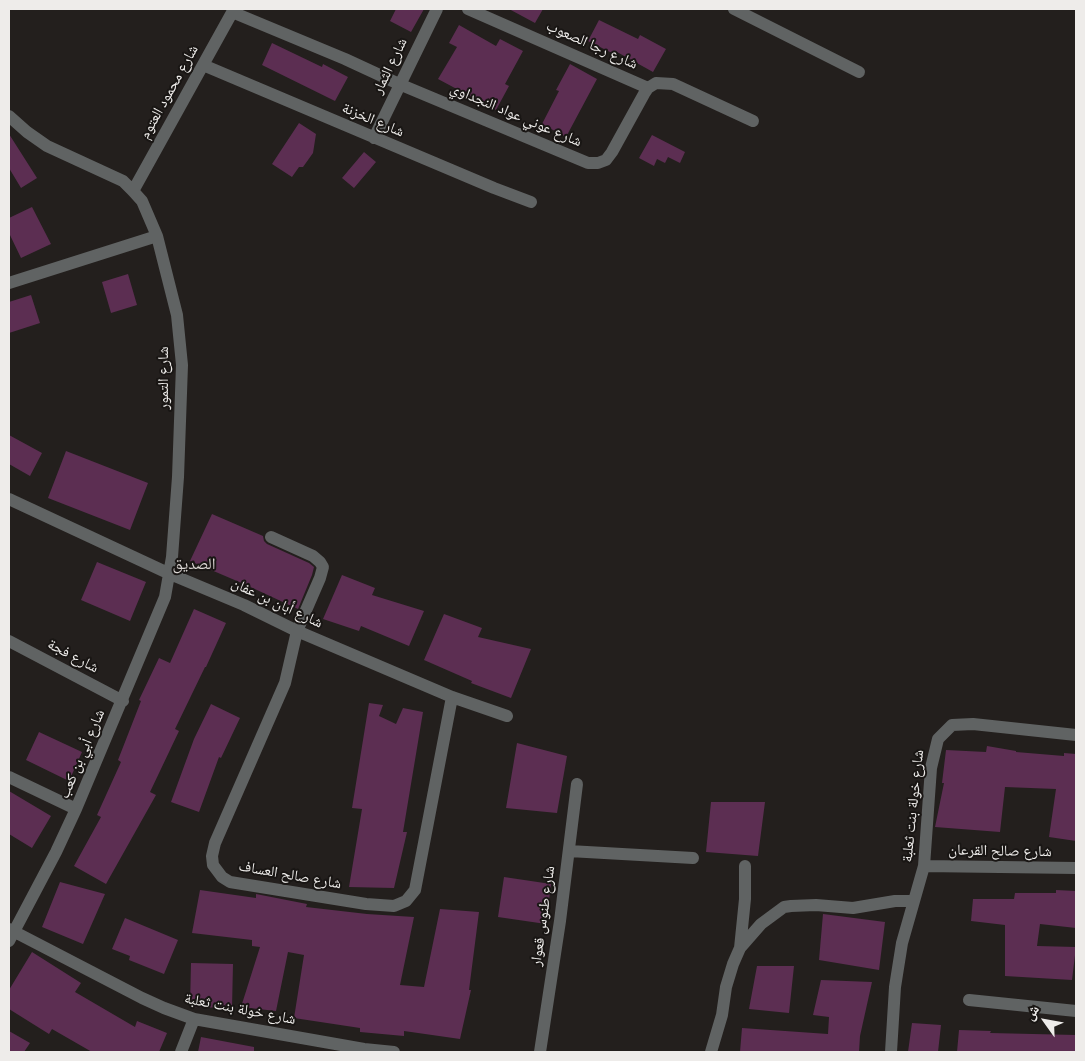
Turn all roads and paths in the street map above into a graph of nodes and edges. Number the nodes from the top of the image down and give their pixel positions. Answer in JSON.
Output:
{"nodes":[{"id":1,"x":437,"y":9,"type":"edge"},
{"id":2,"x":468,"y":9,"type":"edge"},
{"id":3,"x":734,"y":9,"type":"edge"},
{"id":4,"x":233,"y":10,"type":"edge"},
{"id":5,"x":203,"y":65,"type":"junction"},
{"id":6,"x":859,"y":72,"type":"dead end"},
{"id":7,"x":399,"y":84,"type":"junction"},
{"id":8,"x":648,"y":88,"type":"junction"},
{"id":9,"x":9,"y":116,"type":"edge"},
{"id":10,"x":752,"y":121,"type":"dead end"},
{"id":11,"x":9,"y":132,"type":"edge"},
{"id":12,"x":27,"y":132,"type":"junction"},
{"id":13,"x":374,"y":138,"type":"junction"},
{"id":14,"x":133,"y":190,"type":"junction"},
{"id":15,"x":531,"y":202,"type":"dead end"},
{"id":16,"x":157,"y":236,"type":"junction"},
{"id":17,"x":9,"y":283,"type":"edge"},
{"id":18,"x":9,"y":500,"type":"edge"},
{"id":19,"x":271,"y":537,"type":"dead end"},
{"id":20,"x":170,"y":574,"type":"junction"},
{"id":21,"x":298,"y":631,"type":"junction"},
{"id":22,"x":9,"y":641,"type":"edge"},
{"id":23,"x":452,"y":697,"type":"junction"},
{"id":24,"x":123,"y":701,"type":"junction"},
{"id":25,"x":507,"y":716,"type":"dead end"},
{"id":26,"x":1076,"y":735,"type":"edge"},
{"id":27,"x":9,"y":777,"type":"edge"},
{"id":28,"x":577,"y":784,"type":"dead end"},
{"id":29,"x":76,"y":809,"type":"junction"},
{"id":30,"x":569,"y":851,"type":"junction"},
{"id":31,"x":693,"y":858,"type":"dead end"},
{"id":32,"x":745,"y":866,"type":"dead end"},
{"id":33,"x":924,"y":866,"type":"junction"},
{"id":34,"x":1076,"y":868,"type":"edge"},
{"id":35,"x":914,"y":901,"type":"junction"},
{"id":36,"x":10,"y":933,"type":"edge"},
{"id":37,"x":740,"y":948,"type":"junction"},
{"id":38,"x":969,"y":1000,"type":"dead end"},
{"id":39,"x":1076,"y":1011,"type":"edge"},
{"id":40,"x":194,"y":1019,"type":"junction"},
{"id":41,"x":181,"y":1052,"type":"edge"},
{"id":42,"x":394,"y":1052,"type":"edge"},
{"id":43,"x":540,"y":1052,"type":"edge"},
{"id":44,"x":711,"y":1052,"type":"edge"},
{"id":45,"x":891,"y":1052,"type":"edge"}],
"edges":[{"from":1,"to":7,"type":"street","name":"شارع الثمار"},
{"from":2,"to":8,"type":"street","name":"شارع رجا الصعوب"},
{"from":3,"to":6,"type":"street"},
{"from":4,"to":5,"type":"street","name":"شارع محمود العتوم"},
{"from":4,"to":7,"type":"street","name":"شارع عوني عواد النجداوي"},
{"from":5,"to":13,"type":"street","name":"شارع الخزنة"},
{"from":5,"to":14,"type":"street","name":"شارع محمود العتوم"},
{"from":7,"to":8,"type":"street","name":"شارع عوني عواد النجداوي"},
{"from":7,"to":13,"type":"street","name":"شارع الثمار"},
{"from":8,"to":10,"type":"street"},
{"from":9,"to":12,"type":"street"},
{"from":11,"to":12,"type":"street"},
{"from":12,"to":14,"type":"street"},
{"from":13,"to":15,"type":"street","name":"شارع الخزنة"},
{"from":14,"to":16,"type":"street","name":"شارع التمور"},
{"from":16,"to":17,"type":"street"},
{"from":16,"to":20,"type":"street","name":"شارع التمور"},
{"from":18,"to":20,"type":"street","name":"شارع أبان بن عفان"},
{"from":19,"to":21,"type":"street","name":"شارع صالح العساف"},
{"from":20,"to":21,"type":"street","name":"شارع أبان بن عفان"},
{"from":20,"to":24,"type":"street","name":"شارع أبي بن كعب"},
{"from":21,"to":23,"type":"street","name":"شارع أبان بن عفان"},
{"from":21,"to":23,"type":"street","name":"شارع صالح العساف"},
{"from":22,"to":24,"type":"street","name":"شارع فجة"},
{"from":23,"to":25,"type":"street","name":"شارع أبان بن عفان"},
{"from":24,"to":29,"type":"street","name":"شارع أبي بن كعب"},
{"from":26,"to":33,"type":"street","name":"شارع خولة بنت ثعلبة"},
{"from":27,"to":29,"type":"street"},
{"from":28,"to":30,"type":"street","name":"شارع طنوس قعوار"},
{"from":29,"to":36,"type":"street","name":"شارع أبي بن كعب"},
{"from":30,"to":31,"type":"street"},
{"from":30,"to":43,"type":"street","name":"شارع طنوس قعوار"},
{"from":32,"to":37,"type":"street"},
{"from":33,"to":34,"type":"street","name":"شارع صالح القرعان"},
{"from":33,"to":35,"type":"street","name":"شارع خولة بنت ثعلبة"},
{"from":35,"to":37,"type":"street"},
{"from":35,"to":45,"type":"street","name":"شارع خولة بنت ثعلبة"},
{"from":36,"to":40,"type":"street","name":"شارع خولة بنت ثعلبة"},
{"from":37,"to":44,"type":"street"},
{"from":38,"to":39,"type":"street"},
{"from":40,"to":41,"type":"street"},
{"from":40,"to":42,"type":"street","name":"شارع خولة بنت ثعلبة"}]}
